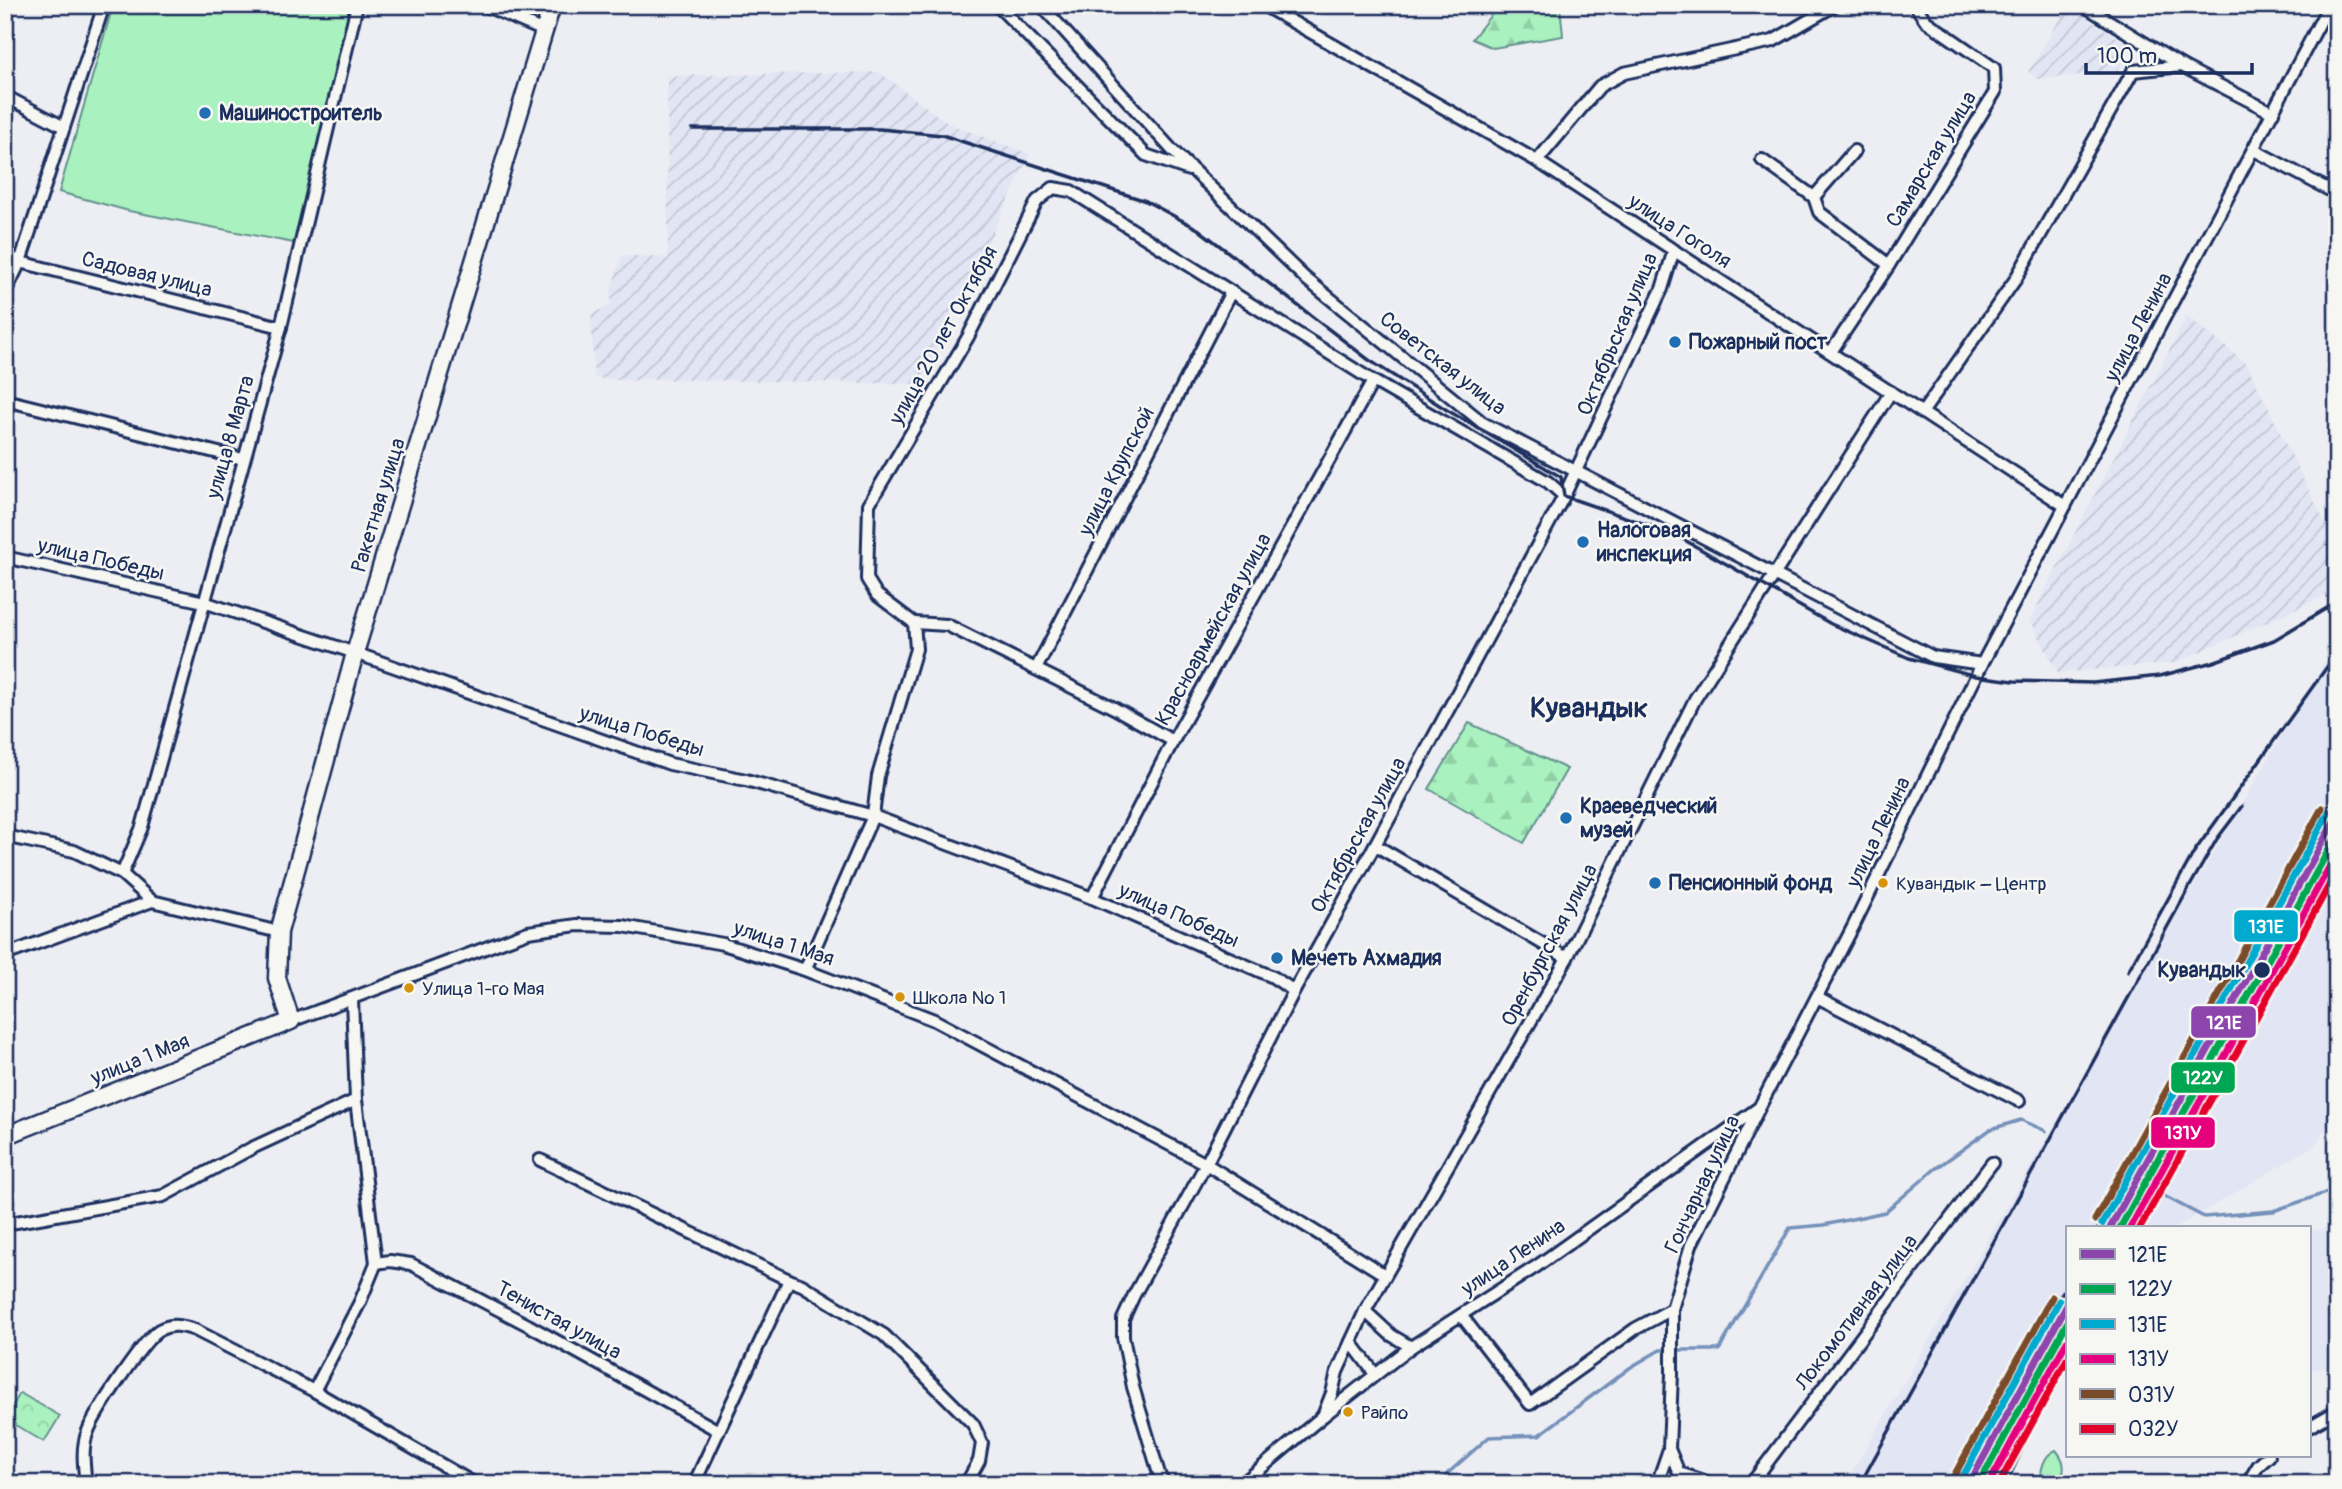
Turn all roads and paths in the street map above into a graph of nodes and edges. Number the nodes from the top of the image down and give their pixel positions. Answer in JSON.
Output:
{"nodes":[{"id":1,"x":104,"y":5,"type":"edge"},
{"id":2,"x":357,"y":5,"type":"edge"},
{"id":3,"x":484,"y":5,"type":"edge"},
{"id":4,"x":552,"y":5,"type":"edge"},
{"id":5,"x":997,"y":5,"type":"edge"},
{"id":6,"x":1041,"y":5,"type":"edge"},
{"id":7,"x":1263,"y":5,"type":"edge"},
{"id":8,"x":1835,"y":5,"type":"edge"},
{"id":9,"x":1915,"y":5,"type":"edge"},
{"id":10,"x":2083,"y":5,"type":"edge"},
{"id":11,"x":2329,"y":5,"type":"edge"},
{"id":12,"x":544,"y":31,"type":"junction"},
{"id":13,"x":2182,"y":66,"type":"junction"},
{"id":14,"x":5,"y":96,"type":"edge"},
{"id":15,"x":2273,"y":113,"type":"junction"},
{"id":16,"x":64,"y":127,"type":"junction"},
{"id":17,"x":2254,"y":150,"type":"junction"},
{"id":18,"x":1854,"y":151,"type":"dead end"},
{"id":19,"x":1762,"y":160,"type":"dead end"},
{"id":20,"x":1536,"y":161,"type":"junction"},
{"id":21,"x":1195,"y":172,"type":"junction"},
{"id":22,"x":2337,"y":194,"type":"edge"},
{"id":23,"x":1814,"y":197,"type":"junction"},
{"id":24,"x":1674,"y":250,"type":"junction"},
{"id":25,"x":5,"y":254,"type":"edge"},
{"id":26,"x":20,"y":262,"type":"junction"},
{"id":27,"x":1889,"y":265,"type":"junction"},
{"id":28,"x":1231,"y":292,"type":"junction"},
{"id":29,"x":5,"y":293,"type":"edge"},
{"id":30,"x":281,"y":327,"type":"junction"},
{"id":31,"x":1831,"y":352,"type":"junction"},
{"id":32,"x":1373,"y":381,"type":"junction"},
{"id":33,"x":1891,"y":393,"type":"junction"},
{"id":34,"x":5,"y":400,"type":"edge"},
{"id":35,"x":1922,"y":413,"type":"junction"},
{"id":36,"x":243,"y":459,"type":"junction"},
{"id":37,"x":1575,"y":472,"type":"junction"},
{"id":38,"x":1564,"y":496,"type":"junction"},
{"id":39,"x":2065,"y":506,"type":"junction"},
{"id":40,"x":5,"y":557,"type":"edge"},
{"id":41,"x":1773,"y":575,"type":"junction"},
{"id":42,"x":204,"y":602,"type":"junction"},
{"id":43,"x":914,"y":623,"type":"junction"},
{"id":44,"x":355,"y":653,"type":"junction"},
{"id":45,"x":1982,"y":664,"type":"junction"},
{"id":46,"x":1036,"y":668,"type":"junction"},
{"id":47,"x":1173,"y":741,"type":"junction"},
{"id":48,"x":873,"y":816,"type":"junction"},
{"id":49,"x":5,"y":835,"type":"edge"},
{"id":50,"x":1376,"y":845,"type":"junction"},
{"id":51,"x":122,"y":874,"type":"junction"},
{"id":52,"x":1092,"y":898,"type":"junction"},
{"id":53,"x":152,"y":901,"type":"junction"},
{"id":54,"x":279,"y":932,"type":"junction"},
{"id":55,"x":5,"y":955,"type":"edge"},
{"id":56,"x":1567,"y":958,"type":"junction"},
{"id":57,"x":805,"y":970,"type":"junction"},
{"id":58,"x":1294,"y":991,"type":"junction"},
{"id":59,"x":1817,"y":997,"type":"junction"},
{"id":60,"x":352,"y":999,"type":"junction"},
{"id":61,"x":291,"y":1021,"type":"junction"},
{"id":62,"x":356,"y":1100,"type":"junction"},
{"id":63,"x":2019,"y":1101,"type":"dead end"},
{"id":64,"x":1759,"y":1108,"type":"junction"},
{"id":65,"x":5,"y":1136,"type":"edge"},
{"id":66,"x":540,"y":1160,"type":"dead end"},
{"id":67,"x":1992,"y":1163,"type":"dead end"},
{"id":68,"x":1206,"y":1164,"type":"junction"},
{"id":69,"x":5,"y":1224,"type":"edge"},
{"id":70,"x":376,"y":1263,"type":"junction"},
{"id":71,"x":1385,"y":1275,"type":"junction"},
{"id":72,"x":789,"y":1280,"type":"junction"},
{"id":73,"x":1672,"y":1309,"type":"junction"},
{"id":74,"x":1366,"y":1311,"type":"junction"},
{"id":75,"x":1461,"y":1315,"type":"junction"},
{"id":76,"x":1351,"y":1342,"type":"junction"},
{"id":77,"x":1411,"y":1348,"type":"junction"},
{"id":78,"x":1376,"y":1374,"type":"junction"},
{"id":79,"x":314,"y":1391,"type":"junction"},
{"id":80,"x":2337,"y":1411,"type":"edge"},
{"id":81,"x":1322,"y":1416,"type":"junction"},
{"id":82,"x":2310,"y":1426,"type":"edge"},
{"id":83,"x":717,"y":1430,"type":"junction"},
{"id":84,"x":1669,"y":1449,"type":"junction"},
{"id":85,"x":2267,"y":1458,"type":"edge"},
{"id":86,"x":1162,"y":1482,"type":"edge"},
{"id":87,"x":86,"y":1484,"type":"edge"},
{"id":88,"x":475,"y":1484,"type":"edge"},
{"id":89,"x":694,"y":1484,"type":"edge"},
{"id":90,"x":966,"y":1484,"type":"edge"},
{"id":91,"x":1242,"y":1484,"type":"edge"},
{"id":92,"x":1657,"y":1484,"type":"edge"},
{"id":93,"x":1713,"y":1484,"type":"edge"},
{"id":94,"x":1751,"y":1484,"type":"edge"},
{"id":95,"x":2247,"y":1484,"type":"edge"}],
"edges":[{"from":1,"to":16,"type":"street"},
{"from":2,"to":30,"type":"street","name":"улица 8 Марта"},
{"from":3,"to":12,"type":"street"},
{"from":4,"to":12,"type":"main road","name":"Ракетная улица"},
{"from":5,"to":21,"type":"street"},
{"from":6,"to":21,"type":"street","name":"Советская улица"},
{"from":7,"to":20,"type":"street","name":"улица Гоголя"},
{"from":8,"to":20,"type":"street"},
{"from":9,"to":27,"type":"street","name":"Самарская улица"},
{"from":10,"to":13,"type":"street"},
{"from":11,"to":15,"type":"street","name":"улица Ленина"},
{"from":12,"to":44,"type":"main road","name":"Ракетная улица"},
{"from":13,"to":15,"type":"street"},
{"from":13,"to":35,"type":"street"},
{"from":14,"to":16,"type":"street"},
{"from":15,"to":17,"type":"street","name":"улица Ленина"},
{"from":16,"to":26,"type":"street"},
{"from":17,"to":22,"type":"street"},
{"from":17,"to":39,"type":"street","name":"улица Ленина"},
{"from":18,"to":23,"type":"street"},
{"from":19,"to":23,"type":"street"},
{"from":20,"to":24,"type":"street","name":"улица Гоголя"},
{"from":21,"to":37,"type":"street","name":"Советская улица"},
{"from":23,"to":27,"type":"street"},
{"from":24,"to":31,"type":"street","name":"улица Гоголя"},
{"from":24,"to":37,"type":"street","name":"Октябрьская улица"},
{"from":25,"to":26,"type":"street","name":"Садовая улица"},
{"from":26,"to":29,"type":"street"},
{"from":26,"to":30,"type":"street","name":"Садовая улица"},
{"from":27,"to":31,"type":"street","name":"Самарская улица"},
{"from":28,"to":32,"type":"street"},
{"from":28,"to":43,"type":"street","name":"улица 20 лет Октября"},
{"from":28,"to":46,"type":"street","name":"улица Крупской"},
{"from":30,"to":36,"type":"street","name":"улица 8 Марта"},
{"from":31,"to":33,"type":"street","name":"улица Гоголя"},
{"from":32,"to":38,"type":"street"},
{"from":32,"to":47,"type":"street","name":"Красноармейская улица"},
{"from":33,"to":35,"type":"street","name":"улица Гоголя"},
{"from":33,"to":41,"type":"street","name":"Оренбургская улица"},
{"from":34,"to":36,"type":"street"},
{"from":35,"to":39,"type":"street","name":"улица Гоголя"},
{"from":36,"to":42,"type":"street","name":"улица 8 Марта"},
{"from":37,"to":38,"type":"street","name":"Октябрьская улица"},
{"from":37,"to":41,"type":"street","name":"Советская улица"},
{"from":38,"to":50,"type":"street","name":"Октябрьская улица"},
{"from":39,"to":45,"type":"street","name":"улица Ленина"},
{"from":40,"to":42,"type":"street","name":"улица Победы"},
{"from":41,"to":45,"type":"street","name":"Советская улица"},
{"from":41,"to":56,"type":"street","name":"Оренбургская улица"},
{"from":42,"to":44,"type":"street","name":"улица Победы"},
{"from":42,"to":51,"type":"street","name":"улица 8 Марта"},
{"from":43,"to":46,"type":"street"},
{"from":43,"to":48,"type":"street"},
{"from":44,"to":48,"type":"street","name":"улица Победы"},
{"from":44,"to":54,"type":"main road","name":"Ракетная улица"},
{"from":45,"to":59,"type":"street","name":"улица Ленина"},
{"from":46,"to":47,"type":"street"},
{"from":47,"to":52,"type":"street","name":"Красноармейская улица"},
{"from":48,"to":52,"type":"street","name":"улица Победы"},
{"from":48,"to":57,"type":"street"},
{"from":49,"to":51,"type":"street"},
{"from":50,"to":56,"type":"street"},
{"from":50,"to":58,"type":"street","name":"Октябрьская улица"},
{"from":51,"to":53,"type":"street"},
{"from":52,"to":58,"type":"street","name":"улица Победы"},
{"from":53,"to":54,"type":"street"},
{"from":53,"to":55,"type":"street"},
{"from":54,"to":61,"type":"main road","name":"Ракетная улица"},
{"from":56,"to":71,"type":"street","name":"Оренбургская улица"},
{"from":57,"to":60,"type":"street","name":"улица 1 Мая"},
{"from":57,"to":68,"type":"street","name":"улица 1 Мая"},
{"from":58,"to":68,"type":"street","name":"Октябрьская улица"},
{"from":59,"to":63,"type":"street"},
{"from":59,"to":64,"type":"street","name":"улица Ленина"},
{"from":60,"to":61,"type":"street","name":"улица 1 Мая"},
{"from":60,"to":62,"type":"street"},
{"from":61,"to":65,"type":"main road","name":"улица 1 Мая"},
{"from":62,"to":69,"type":"street"},
{"from":62,"to":70,"type":"street"},
{"from":64,"to":73,"type":"street","name":"Гончарная улица"},
{"from":64,"to":75,"type":"street","name":"улица Ленина"},
{"from":66,"to":72,"type":"street"},
{"from":67,"to":94,"type":"street","name":"Локомотивная улица"},
{"from":68,"to":71,"type":"street","name":"улица 1 Мая"},
{"from":68,"to":86,"type":"street","name":"Октябрьская улица"},
{"from":70,"to":79,"type":"street"},
{"from":70,"to":83,"type":"street","name":"Тенистая улица"},
{"from":71,"to":74,"type":"street","name":"Оренбургская улица"},
{"from":72,"to":83,"type":"street"},
{"from":72,"to":90,"type":"street"},
{"from":73,"to":75,"type":"street"},
{"from":73,"to":84,"type":"street","name":"Гончарная улица"},
{"from":74,"to":76,"type":"street","name":"Оренбургская улица"},
{"from":74,"to":77,"type":"street"},
{"from":75,"to":77,"type":"street","name":"улица Ленина"},
{"from":76,"to":78,"type":"street"},
{"from":76,"to":81,"type":"street","name":"Оренбургская улица"},
{"from":77,"to":78,"type":"street","name":"улица Ленина"},
{"from":78,"to":81,"type":"street","name":"улица Ленина"},
{"from":79,"to":87,"type":"street"},
{"from":79,"to":88,"type":"street"},
{"from":80,"to":82,"type":"street"},
{"from":81,"to":91,"type":"street","name":"улица Ленина"},
{"from":83,"to":89,"type":"street"},
{"from":84,"to":92,"type":"street","name":"Гончарная улица"},
{"from":84,"to":93,"type":"street"},
{"from":85,"to":95,"type":"street"}]}
